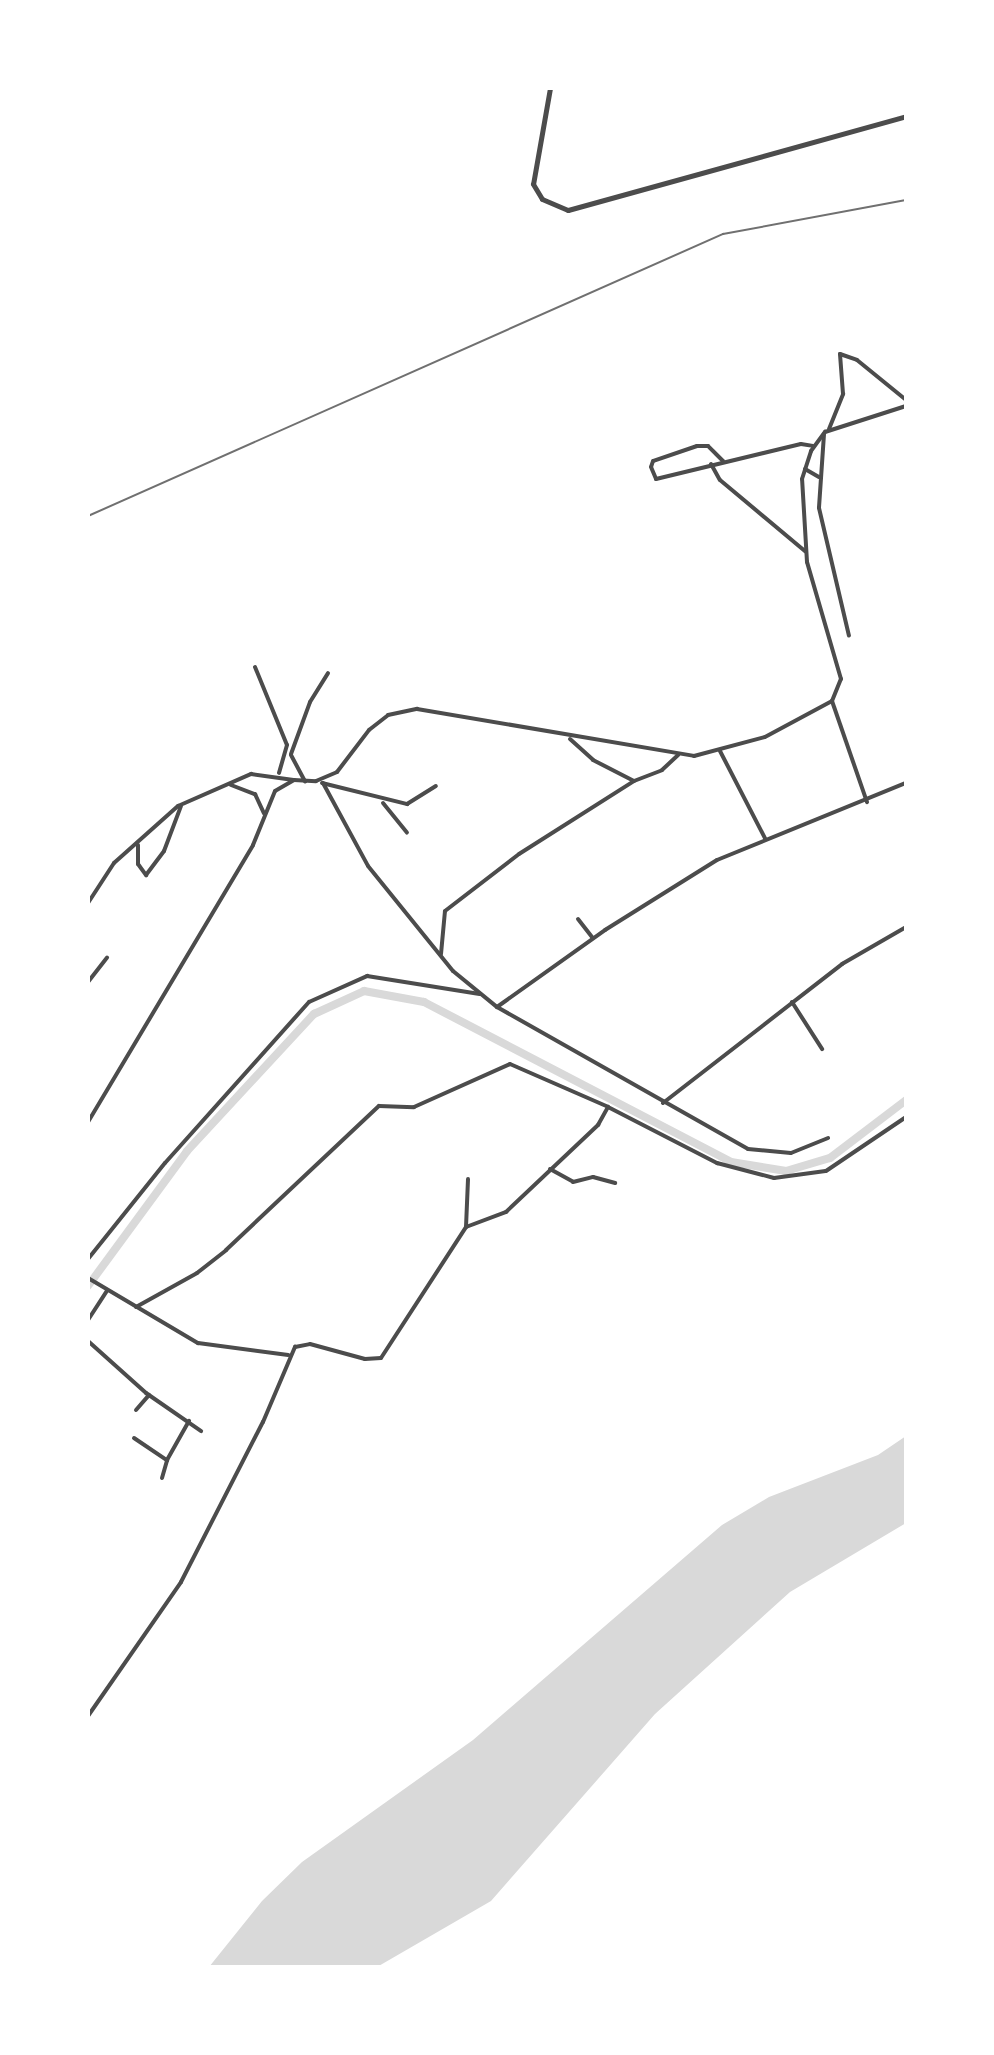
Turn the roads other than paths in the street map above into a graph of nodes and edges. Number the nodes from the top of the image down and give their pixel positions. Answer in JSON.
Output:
{"nodes":[{"id":1,"x":550,"y":88,"type":"edge"},
{"id":2,"x":906,"y":116,"type":"edge"},
{"id":3,"x":906,"y":400,"type":"edge"},
{"id":4,"x":906,"y":406,"type":"edge"},
{"id":5,"x":826,"y":431,"type":"junction"},
{"id":6,"x":813,"y":446,"type":"junction"},
{"id":7,"x":723,"y":461,"type":"junction"},
{"id":8,"x":711,"y":464,"type":"junction"},
{"id":9,"x":805,"y":469,"type":"junction"},
{"id":10,"x":819,"y":477,"type":"junction"},
{"id":11,"x":806,"y":552,"type":"junction"},
{"id":12,"x":849,"y":636,"type":"dead end"},
{"id":13,"x":255,"y":667,"type":"dead end"},
{"id":14,"x":328,"y":673,"type":"dead end"},
{"id":15,"x":832,"y":701,"type":"junction"},
{"id":16,"x":568,"y":737,"type":"junction"},
{"id":17,"x":287,"y":745,"type":"junction"},
{"id":18,"x":720,"y":751,"type":"junction"},
{"id":19,"x":291,"y":754,"type":"junction"},
{"id":20,"x":678,"y":755,"type":"junction"},
{"id":21,"x":278,"y":774,"type":"junction"},
{"id":22,"x":294,"y":780,"type":"junction"},
{"id":23,"x":305,"y":781,"type":"junction"},
{"id":24,"x":316,"y":781,"type":"junction"},
{"id":25,"x":634,"y":781,"type":"junction"},
{"id":26,"x":323,"y":783,"type":"junction"},
{"id":27,"x":906,"y":783,"type":"edge"},
{"id":28,"x":229,"y":784,"type":"junction"},
{"id":29,"x":436,"y":786,"type":"dead end"},
{"id":30,"x":381,"y":801,"type":"junction"},
{"id":31,"x":867,"y":802,"type":"junction"},
{"id":32,"x":182,"y":804,"type":"junction"},
{"id":33,"x":264,"y":814,"type":"junction"},
{"id":34,"x":407,"y":833,"type":"dead end"},
{"id":35,"x":765,"y":838,"type":"junction"},
{"id":36,"x":139,"y":843,"type":"junction"},
{"id":37,"x":88,"y":903,"type":"edge"},
{"id":38,"x":578,"y":919,"type":"dead end"},
{"id":39,"x":906,"y":927,"type":"edge"},
{"id":40,"x":593,"y":938,"type":"junction"},
{"id":41,"x":441,"y":956,"type":"junction"},
{"id":42,"x":107,"y":958,"type":"dead end"},
{"id":43,"x":88,"y":982,"type":"edge"},
{"id":44,"x":480,"y":994,"type":"junction"},
{"id":45,"x":792,"y":1002,"type":"junction"},
{"id":46,"x":497,"y":1007,"type":"junction"},
{"id":47,"x":822,"y":1049,"type":"dead end"},
{"id":48,"x":663,"y":1103,"type":"junction"},
{"id":49,"x":608,"y":1107,"type":"junction"},
{"id":50,"x":906,"y":1117,"type":"edge"},
{"id":51,"x":88,"y":1122,"type":"edge"},
{"id":52,"x":828,"y":1138,"type":"dead end"},
{"id":53,"x":550,"y":1169,"type":"junction"},
{"id":54,"x":468,"y":1179,"type":"dead end"},
{"id":55,"x":615,"y":1183,"type":"dead end"},
{"id":56,"x":466,"y":1227,"type":"junction"},
{"id":57,"x":88,"y":1259,"type":"edge"},
{"id":58,"x":88,"y":1278,"type":"edge"},
{"id":59,"x":107,"y":1291,"type":"junction"},
{"id":60,"x":136,"y":1307,"type":"junction"},
{"id":61,"x":88,"y":1320,"type":"edge"},
{"id":62,"x":88,"y":1341,"type":"edge"},
{"id":63,"x":288,"y":1355,"type":"junction"},
{"id":64,"x":149,"y":1395,"type":"junction"},
{"id":65,"x":136,"y":1410,"type":"dead end"},
{"id":66,"x":189,"y":1421,"type":"junction"},
{"id":67,"x":201,"y":1431,"type":"dead end"},
{"id":68,"x":134,"y":1438,"type":"dead end"},
{"id":69,"x":167,"y":1460,"type":"junction"},
{"id":70,"x":162,"y":1478,"type":"dead end"},
{"id":71,"x":88,"y":1716,"type":"edge"}],
"edges":[{"from":1,"to":2,"type":"street"},
{"from":3,"to":5,"type":"street"},
{"from":4,"to":5,"type":"street"},
{"from":5,"to":6,"type":"street"},
{"from":5,"to":10,"type":"street"},
{"from":6,"to":7,"type":"street"},
{"from":6,"to":9,"type":"street"},
{"from":7,"to":8,"type":"street"},
{"from":7,"to":8,"type":"street"},
{"from":8,"to":11,"type":"street"},
{"from":9,"to":10,"type":"street"},
{"from":9,"to":11,"type":"street"},
{"from":10,"to":12,"type":"street"},
{"from":11,"to":15,"type":"street"},
{"from":13,"to":17,"type":"street"},
{"from":14,"to":19,"type":"street"},
{"from":15,"to":18,"type":"street"},
{"from":15,"to":31,"type":"street"},
{"from":16,"to":20,"type":"street"},
{"from":16,"to":24,"type":"street"},
{"from":16,"to":25,"type":"street"},
{"from":17,"to":19,"type":"street"},
{"from":17,"to":21,"type":"street"},
{"from":18,"to":20,"type":"street"},
{"from":18,"to":35,"type":"street"},
{"from":19,"to":23,"type":"street"},
{"from":20,"to":25,"type":"street"},
{"from":21,"to":22,"type":"street"},
{"from":21,"to":28,"type":"street"},
{"from":22,"to":23,"type":"street"},
{"from":22,"to":33,"type":"street"},
{"from":23,"to":24,"type":"street"},
{"from":24,"to":26,"type":"street"},
{"from":25,"to":41,"type":"street"},
{"from":26,"to":30,"type":"street"},
{"from":26,"to":41,"type":"street"},
{"from":27,"to":31,"type":"street"},
{"from":28,"to":32,"type":"street"},
{"from":28,"to":33,"type":"street"},
{"from":29,"to":30,"type":"street"},
{"from":30,"to":34,"type":"street"},
{"from":31,"to":35,"type":"street"},
{"from":32,"to":36,"type":"street"},
{"from":32,"to":36,"type":"street"},
{"from":33,"to":51,"type":"street"},
{"from":35,"to":40,"type":"street"},
{"from":36,"to":37,"type":"street"},
{"from":38,"to":40,"type":"street"},
{"from":39,"to":45,"type":"street"},
{"from":40,"to":46,"type":"street"},
{"from":41,"to":44,"type":"street"},
{"from":42,"to":43,"type":"street"},
{"from":44,"to":46,"type":"street"},
{"from":44,"to":57,"type":"street"},
{"from":45,"to":47,"type":"street"},
{"from":45,"to":48,"type":"street"},
{"from":46,"to":48,"type":"street"},
{"from":48,"to":52,"type":"street"},
{"from":49,"to":50,"type":"street"},
{"from":49,"to":53,"type":"street"},
{"from":49,"to":60,"type":"street"},
{"from":53,"to":55,"type":"street"},
{"from":53,"to":56,"type":"street"},
{"from":54,"to":56,"type":"street"},
{"from":56,"to":63,"type":"street"},
{"from":58,"to":59,"type":"street"},
{"from":59,"to":60,"type":"street"},
{"from":59,"to":61,"type":"street"},
{"from":60,"to":63,"type":"street"},
{"from":62,"to":64,"type":"street"},
{"from":63,"to":71,"type":"street"},
{"from":64,"to":65,"type":"street"},
{"from":64,"to":66,"type":"street"},
{"from":66,"to":67,"type":"street"},
{"from":66,"to":69,"type":"street"},
{"from":68,"to":69,"type":"street"},
{"from":69,"to":70,"type":"street"}]}
